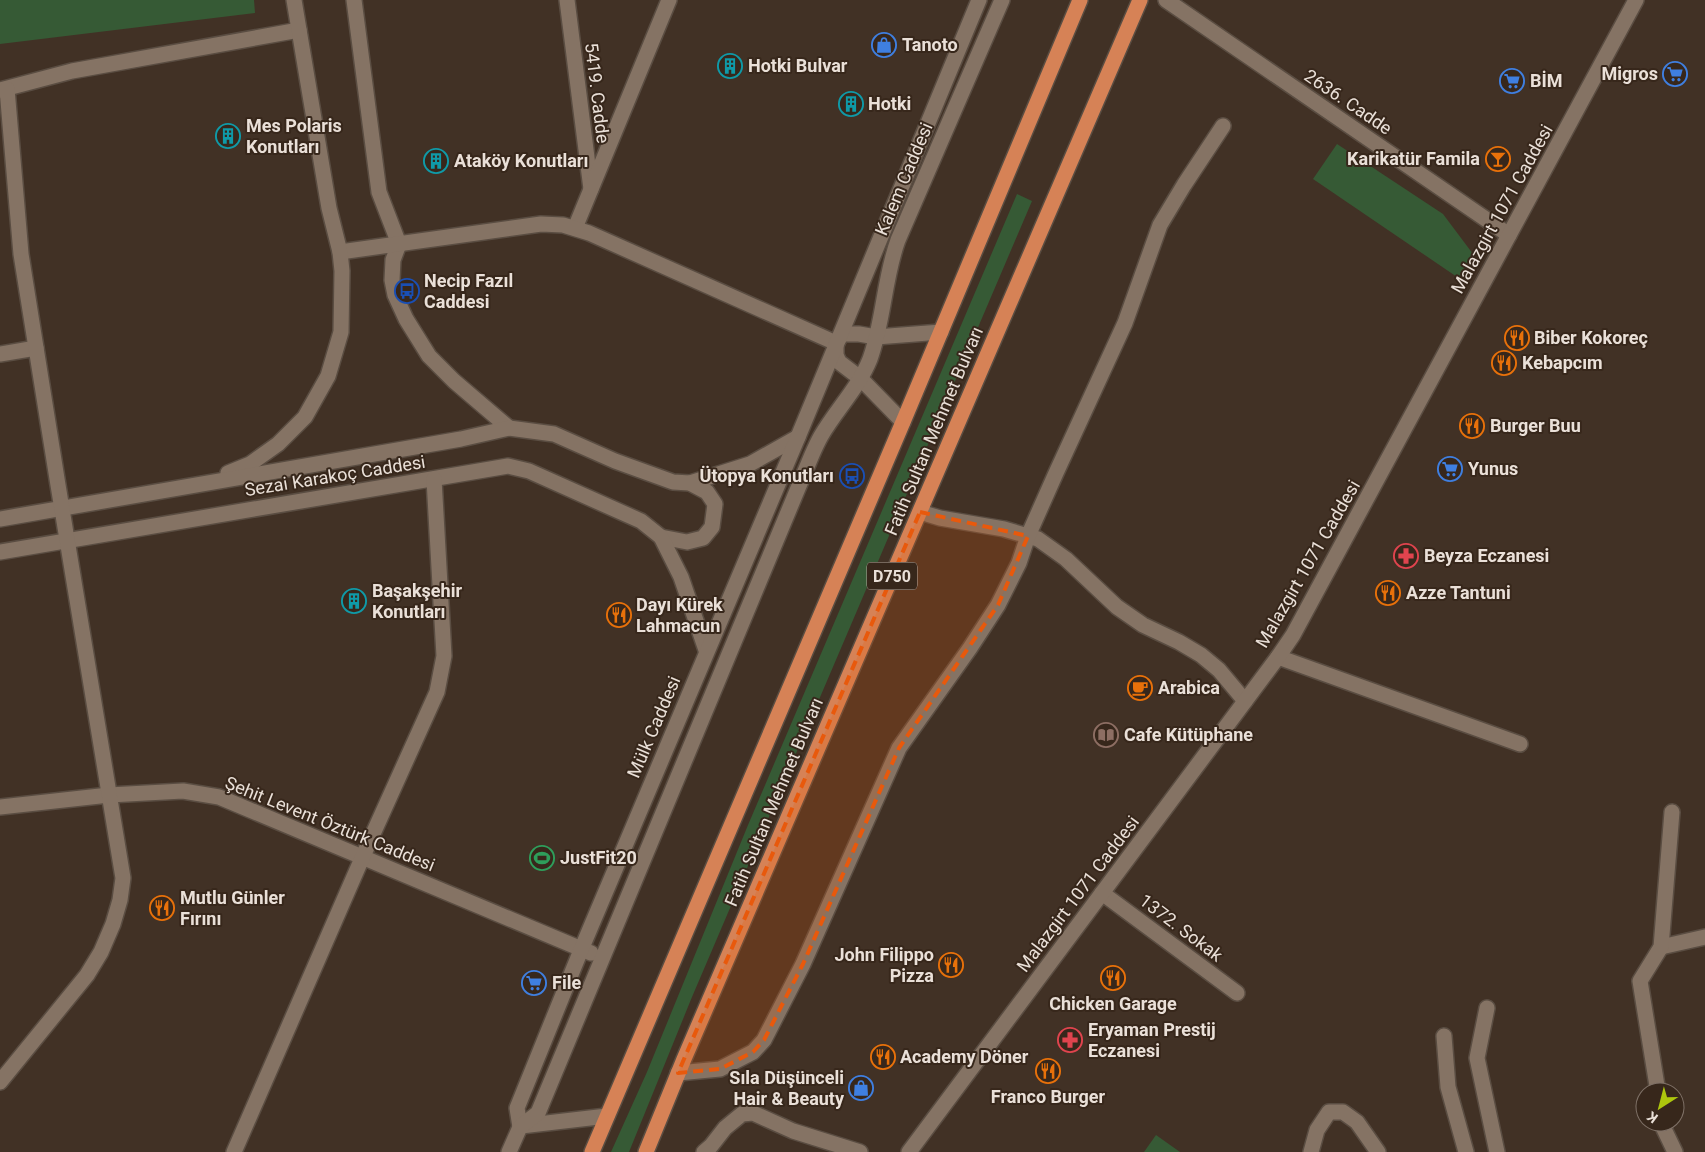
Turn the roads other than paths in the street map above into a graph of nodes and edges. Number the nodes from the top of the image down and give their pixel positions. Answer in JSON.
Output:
{"nodes":[{"id":1,"x":294,"y":0,"type":"edge"},
{"id":2,"x":354,"y":0,"type":"edge"},
{"id":3,"x":567,"y":0,"type":"edge"},
{"id":4,"x":668,"y":0,"type":"edge"},
{"id":5,"x":979,"y":0,"type":"edge"},
{"id":6,"x":1002,"y":0,"type":"edge"},
{"id":7,"x":1080,"y":0,"type":"edge"},
{"id":8,"x":1140,"y":0,"type":"edge"},
{"id":9,"x":1166,"y":0,"type":"edge"},
{"id":10,"x":1636,"y":0,"type":"edge"},
{"id":11,"x":299,"y":30,"type":"junction"},
{"id":12,"x":3,"y":89,"type":"edge"},
{"id":13,"x":1223,"y":126,"type":"dead end"},
{"id":14,"x":591,"y":190,"type":"junction"},
{"id":15,"x":575,"y":228,"type":"junction"},
{"id":16,"x":1509,"y":236,"type":"junction"},
{"id":17,"x":399,"y":244,"type":"junction"},
{"id":18,"x":340,"y":252,"type":"junction"},
{"id":19,"x":941,"y":332,"type":"junction"},
{"id":20,"x":876,"y":337,"type":"junction"},
{"id":21,"x":836,"y":343,"type":"junction"},
{"id":22,"x":36,"y":348,"type":"junction"},
{"id":23,"x":0,"y":354,"type":"edge"},
{"id":24,"x":860,"y":378,"type":"junction"},
{"id":25,"x":903,"y":422,"type":"junction"},
{"id":26,"x":509,"y":428,"type":"junction"},
{"id":27,"x":798,"y":437,"type":"junction"},
{"id":28,"x":434,"y":479,"type":"junction"},
{"id":29,"x":690,"y":483,"type":"junction"},
{"id":30,"x":203,"y":484,"type":"junction"},
{"id":31,"x":62,"y":509,"type":"junction"},
{"id":32,"x":920,"y":512,"type":"junction"},
{"id":33,"x":0,"y":519,"type":"edge"},
{"id":34,"x":1028,"y":536,"type":"junction"},
{"id":35,"x":661,"y":537,"type":"junction"},
{"id":36,"x":67,"y":539,"type":"junction"},
{"id":37,"x":0,"y":552,"type":"edge"},
{"id":38,"x":706,"y":650,"type":"junction"},
{"id":39,"x":1278,"y":657,"type":"junction"},
{"id":40,"x":1245,"y":702,"type":"junction"},
{"id":41,"x":1520,"y":744,"type":"dead end"},
{"id":42,"x":109,"y":795,"type":"junction"},
{"id":43,"x":0,"y":807,"type":"edge"},
{"id":44,"x":1672,"y":812,"type":"dead end"},
{"id":45,"x":363,"y":856,"type":"junction"},
{"id":46,"x":1102,"y":893,"type":"junction"},
{"id":47,"x":1705,"y":936,"type":"edge"},
{"id":48,"x":1661,"y":947,"type":"junction"},
{"id":49,"x":581,"y":950,"type":"junction"},
{"id":50,"x":602,"y":958,"type":"junction"},
{"id":51,"x":1237,"y":993,"type":"dead end"},
{"id":52,"x":1487,"y":1008,"type":"dead end"},
{"id":53,"x":1444,"y":1036,"type":"dead end"},
{"id":54,"x":678,"y":1073,"type":"junction"},
{"id":55,"x":2,"y":1076,"type":"edge"},
{"id":56,"x":1656,"y":1082,"type":"edge"},
{"id":57,"x":607,"y":1116,"type":"junction"},
{"id":58,"x":520,"y":1127,"type":"junction"},
{"id":59,"x":1665,"y":1132,"type":"edge"},
{"id":60,"x":234,"y":1152,"type":"edge"},
{"id":61,"x":509,"y":1152,"type":"edge"},
{"id":62,"x":592,"y":1152,"type":"edge"},
{"id":63,"x":646,"y":1152,"type":"edge"},
{"id":64,"x":704,"y":1152,"type":"edge"},
{"id":65,"x":860,"y":1152,"type":"edge"},
{"id":66,"x":909,"y":1152,"type":"edge"},
{"id":67,"x":1311,"y":1152,"type":"edge"},
{"id":68,"x":1378,"y":1152,"type":"edge"},
{"id":69,"x":1466,"y":1152,"type":"edge"},
{"id":70,"x":1498,"y":1152,"type":"edge"},
{"id":71,"x":1675,"y":1152,"type":"edge"}],
"edges":[{"from":1,"to":11,"type":"street"},
{"from":2,"to":17,"type":"street"},
{"from":3,"to":14,"type":"street","name":"5419. Cadde"},
{"from":4,"to":14,"type":"street"},
{"from":5,"to":21,"type":"street","name":"Kalem Caddesi"},
{"from":6,"to":20,"type":"street","name":"Kalem Caddesi"},
{"from":7,"to":19,"type":"highway","name":"Fatih Sultan Mehmet Bulvarı","number":"D750"},
{"from":8,"to":32,"type":"highway","name":"Fatih Sultan Mehmet Bulvarı","number":"D750"},
{"from":9,"to":16,"type":"street","name":"2636. Cadde"},
{"from":10,"to":16,"type":"street","name":"Malazgirt 1071 Caddesi"},
{"from":11,"to":12,"type":"street"},
{"from":11,"to":18,"type":"street"},
{"from":12,"to":22,"type":"street"},
{"from":13,"to":34,"type":"street"},
{"from":14,"to":15,"type":"street"},
{"from":15,"to":17,"type":"street"},
{"from":15,"to":21,"type":"street"},
{"from":16,"to":39,"type":"street","name":"Malazgirt 1071 Caddesi"},
{"from":17,"to":18,"type":"street"},
{"from":17,"to":26,"type":"street"},
{"from":18,"to":30,"type":"street"},
{"from":19,"to":20,"type":"street"},
{"from":19,"to":25,"type":"highway","name":"Fatih Sultan Mehmet Bulvarı","number":"D750"},
{"from":20,"to":21,"type":"street"},
{"from":20,"to":24,"type":"street","name":"Kalem Caddesi"},
{"from":21,"to":24,"type":"street"},
{"from":21,"to":27,"type":"street","name":"Mülk Caddesi"},
{"from":22,"to":23,"type":"street"},
{"from":22,"to":31,"type":"street"},
{"from":24,"to":25,"type":"street"},
{"from":24,"to":50,"type":"street","name":"Mülk Caddesi"},
{"from":25,"to":57,"type":"highway","name":"Fatih Sultan Mehmet Bulvarı","number":"D750"},
{"from":26,"to":29,"type":"street"},
{"from":26,"to":30,"type":"street"},
{"from":27,"to":29,"type":"street"},
{"from":27,"to":38,"type":"street","name":"Mülk Caddesi"},
{"from":28,"to":35,"type":"street","name":"Sezai Karakoç Caddesi"},
{"from":28,"to":36,"type":"street","name":"Sezai Karakoç Caddesi"},
{"from":28,"to":45,"type":"street"},
{"from":29,"to":35,"type":"street"},
{"from":30,"to":31,"type":"street"},
{"from":31,"to":33,"type":"street"},
{"from":31,"to":36,"type":"street"},
{"from":32,"to":34,"type":"street"},
{"from":32,"to":54,"type":"highway","name":"Fatih Sultan Mehmet Bulvarı","number":"D750"},
{"from":34,"to":40,"type":"street"},
{"from":34,"to":54,"type":"street"},
{"from":35,"to":38,"type":"street","name":"Sezai Karakoç Caddesi"},
{"from":36,"to":37,"type":"street","name":"Sezai Karakoç Caddesi"},
{"from":36,"to":42,"type":"street"},
{"from":38,"to":49,"type":"street","name":"Mülk Caddesi"},
{"from":39,"to":40,"type":"street","name":"Malazgirt 1071 Caddesi"},
{"from":39,"to":41,"type":"street"},
{"from":40,"to":46,"type":"street","name":"Malazgirt 1071 Caddesi"},
{"from":42,"to":43,"type":"street","name":"Şehit Levent Öztürk Caddesi"},
{"from":42,"to":45,"type":"street","name":"Şehit Levent Öztürk Caddesi"},
{"from":42,"to":55,"type":"street"},
{"from":44,"to":48,"type":"street"},
{"from":45,"to":49,"type":"street","name":"Şehit Levent Öztürk Caddesi"},
{"from":45,"to":60,"type":"street"},
{"from":46,"to":51,"type":"street","name":"1372. Sokak"},
{"from":46,"to":66,"type":"street","name":"Malazgirt 1071 Caddesi"},
{"from":47,"to":48,"type":"street"},
{"from":48,"to":56,"type":"street"},
{"from":49,"to":50,"type":"street","name":"Şehit Levent Öztürk Caddesi"},
{"from":49,"to":58,"type":"street","name":"Mülk Caddesi"},
{"from":50,"to":58,"type":"street","name":"Mülk Caddesi"},
{"from":52,"to":70,"type":"street"},
{"from":53,"to":69,"type":"street"},
{"from":54,"to":63,"type":"highway","name":"Fatih Sultan Mehmet Bulvarı","number":"D750"},
{"from":57,"to":58,"type":"street"},
{"from":57,"to":62,"type":"highway","name":"Fatih Sultan Mehmet Bulvarı","number":"D750"},
{"from":58,"to":61,"type":"street","name":"Mülk Caddesi"},
{"from":59,"to":71,"type":"street"},
{"from":64,"to":65,"type":"street"},
{"from":67,"to":68,"type":"street"}]}
